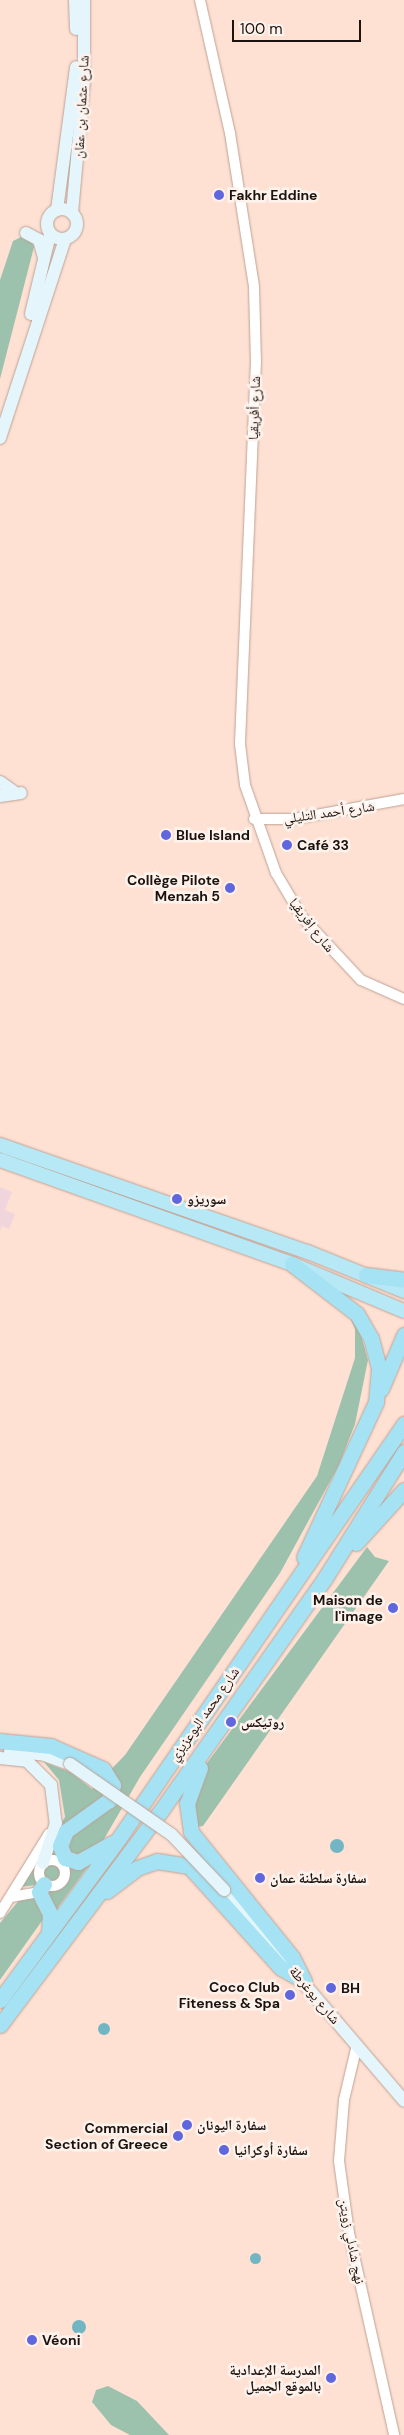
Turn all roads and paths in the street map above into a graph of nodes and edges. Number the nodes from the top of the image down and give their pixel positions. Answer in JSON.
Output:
{"nodes":[{"id":1,"x":75,"y":0,"type":"edge"},
{"id":2,"x":84,"y":0,"type":"edge"},
{"id":3,"x":200,"y":0,"type":"edge"},
{"id":4,"x":57,"y":210,"type":"junction"},
{"id":5,"x":72,"y":213,"type":"junction"},
{"id":6,"x":26,"y":233,"type":"dead end"},
{"id":7,"x":50,"y":234,"type":"junction"},
{"id":8,"x":65,"y":239,"type":"junction"},
{"id":9,"x":45,"y":259,"type":"junction"},
{"id":10,"x":0,"y":411,"type":"edge"},
{"id":11,"x":0,"y":438,"type":"edge"},
{"id":12,"x":0,"y":782,"type":"edge"},
{"id":13,"x":0,"y":796,"type":"edge"},
{"id":14,"x":404,"y":799,"type":"edge"},
{"id":15,"x":254,"y":819,"type":"junction"},
{"id":16,"x":404,"y":999,"type":"edge"},
{"id":17,"x":0,"y":1146,"type":"edge"},
{"id":18,"x":0,"y":1160,"type":"edge"},
{"id":19,"x":292,"y":1264,"type":"junction"},
{"id":20,"x":366,"y":1275,"type":"junction"},
{"id":21,"x":404,"y":1280,"type":"edge"},
{"id":22,"x":404,"y":1291,"type":"edge"},
{"id":23,"x":404,"y":1311,"type":"edge"},
{"id":24,"x":404,"y":1335,"type":"edge"},
{"id":25,"x":376,"y":1402,"type":"junction"},
{"id":26,"x":404,"y":1424,"type":"edge"},
{"id":27,"x":404,"y":1452,"type":"edge"},
{"id":28,"x":404,"y":1490,"type":"edge"},
{"id":29,"x":325,"y":1578,"type":"junction"},
{"id":30,"x":252,"y":1646,"type":"junction"},
{"id":31,"x":237,"y":1701,"type":"junction"},
{"id":32,"x":0,"y":1741,"type":"edge"},
{"id":33,"x":0,"y":1753,"type":"edge"},
{"id":34,"x":0,"y":1758,"type":"edge"},
{"id":35,"x":56,"y":1822,"type":"junction"},
{"id":36,"x":119,"y":1838,"type":"junction"},
{"id":37,"x":63,"y":1861,"type":"junction"},
{"id":38,"x":41,"y":1878,"type":"junction"},
{"id":39,"x":13,"y":1894,"type":"junction"},
{"id":40,"x":88,"y":1907,"type":"junction"},
{"id":41,"x":0,"y":1913,"type":"edge"},
{"id":42,"x":49,"y":1933,"type":"junction"},
{"id":43,"x":304,"y":1982,"type":"junction"},
{"id":44,"x":0,"y":2000,"type":"edge"},
{"id":45,"x":0,"y":2025,"type":"edge"},
{"id":46,"x":357,"y":2046,"type":"junction"},
{"id":47,"x":404,"y":2101,"type":"edge"},
{"id":48,"x":394,"y":2435,"type":"edge"}],
"edges":[{"from":1,"to":4,"type":"main road","name":"شارع عثمان بن عفان"},
{"from":2,"to":5,"type":"main road","name":"شارع عثمان بن عفان"},
{"from":3,"to":15,"type":"street","name":"شارع أفريقيا"},
{"from":4,"to":5,"type":"main road"},
{"from":4,"to":7,"type":"main road"},
{"from":5,"to":8,"type":"main road"},
{"from":6,"to":9,"type":"main road"},
{"from":7,"to":8,"type":"main road"},
{"from":7,"to":9,"type":"main road"},
{"from":8,"to":11,"type":"main road"},
{"from":9,"to":10,"type":"main road"},
{"from":12,"to":13,"type":"main road"},
{"from":14,"to":15,"type":"street","name":"شارع أحمد التليلي"},
{"from":15,"to":16,"type":"street","name":"شارع إفريقيا"},
{"from":17,"to":20,"type":"highway"},
{"from":18,"to":19,"type":"highway"},
{"from":19,"to":23,"type":"highway"},
{"from":19,"to":25,"type":"highway"},
{"from":20,"to":21,"type":"highway"},
{"from":20,"to":22,"type":"highway"},
{"from":24,"to":25,"type":"highway"},
{"from":25,"to":30,"type":"highway"},
{"from":26,"to":30,"type":"highway","name":"شارع محمد البوعزيزي"},
{"from":27,"to":29,"type":"highway","name":"شارع محمد البوعزيزي"},
{"from":28,"to":29,"type":"highway"},
{"from":29,"to":31,"type":"highway","name":"شارع محمد البوعزيزي"},
{"from":30,"to":36,"type":"highway","name":"شارع محمد البوعزيزي"},
{"from":31,"to":40,"type":"highway","name":"شارع محمد البوعزيزي"},
{"from":31,"to":43,"type":"highway"},
{"from":32,"to":37,"type":"highway"},
{"from":33,"to":43,"type":"main road","name":"شارع يوغرطة","bridge":true},
{"from":34,"to":35,"type":"main road"},
{"from":35,"to":38,"type":"main road"},
{"from":35,"to":39,"type":"street"},
{"from":36,"to":37,"type":"highway"},
{"from":36,"to":42,"type":"highway","name":"شارع محمد البوعزيزي"},
{"from":37,"to":38,"type":"street"},
{"from":37,"to":38,"type":"street"},
{"from":38,"to":39,"type":"street"},
{"from":38,"to":39,"type":"street"},
{"from":38,"to":42,"type":"highway"},
{"from":39,"to":41,"type":"street"},
{"from":40,"to":43,"type":"highway"},
{"from":40,"to":45,"type":"highway","name":"شارع محمد البوعزيزي"},
{"from":42,"to":44,"type":"highway","name":"شارع محمد البوعزيزي"},
{"from":43,"to":46,"type":"main road","name":"شارع يوغرطة"},
{"from":46,"to":47,"type":"main road","name":"شارع يوغرطة"},
{"from":46,"to":48,"type":"street","name":"نهج شادلي زويتن"}]}
